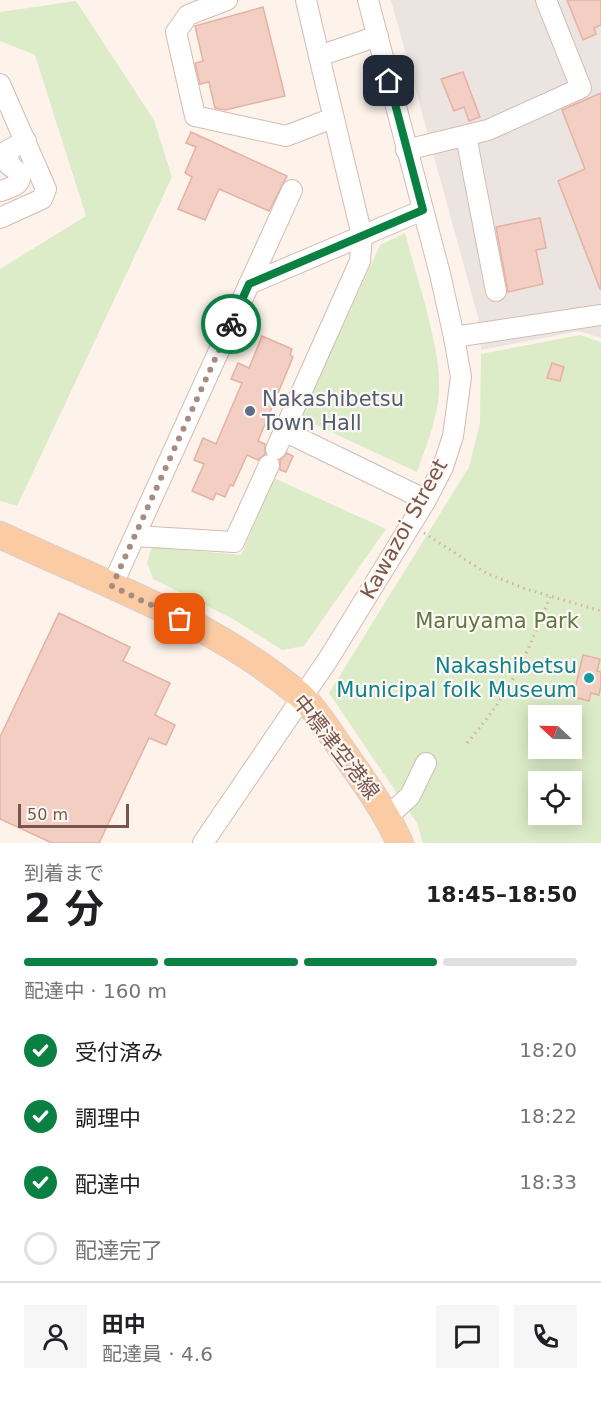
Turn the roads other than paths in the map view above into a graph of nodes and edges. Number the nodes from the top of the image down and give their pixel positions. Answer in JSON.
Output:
{"nodes":[{"id":1,"x":227,"y":0,"type":"edge"},
{"id":2,"x":306,"y":0,"type":"edge"},
{"id":3,"x":368,"y":0,"type":"edge"},
{"id":4,"x":546,"y":0,"type":"edge"},
{"id":5,"x":378,"y":36,"type":"junction"},
{"id":6,"x":319,"y":56,"type":"junction"},
{"id":7,"x":0,"y":84,"type":"edge"},
{"id":8,"x":333,"y":118,"type":"junction"},
{"id":9,"x":8,"y":122,"type":"edge"},
{"id":10,"x":465,"y":135,"type":"junction"},
{"id":11,"x":26,"y":141,"type":"junction"},
{"id":12,"x":406,"y":150,"type":"junction"},
{"id":13,"x":292,"y":190,"type":"dead end"},
{"id":14,"x":0,"y":191,"type":"edge"},
{"id":15,"x":423,"y":210,"type":"junction"},
{"id":16,"x":5,"y":216,"type":"edge"},
{"id":17,"x":362,"y":236,"type":"junction"},
{"id":18,"x":249,"y":284,"type":"junction"},
{"id":19,"x":496,"y":291,"type":"dead end"},
{"id":20,"x":601,"y":315,"type":"edge"},
{"id":21,"x":454,"y":337,"type":"junction"},
{"id":22,"x":276,"y":448,"type":"junction"},
{"id":23,"x":426,"y":500,"type":"junction"},
{"id":24,"x":0,"y":535,"type":"edge"},
{"id":25,"x":135,"y":536,"type":"junction"},
{"id":26,"x":112,"y":586,"type":"junction"},
{"id":27,"x":303,"y":698,"type":"junction"},
{"id":28,"x":426,"y":763,"type":"dead end"},
{"id":29,"x":388,"y":816,"type":"junction"},
{"id":30,"x":203,"y":843,"type":"edge"},
{"id":31,"x":400,"y":843,"type":"edge"}],
"edges":[{"from":1,"to":8,"type":"street"},
{"from":2,"to":6,"type":"street"},
{"from":3,"to":5,"type":"street","name":"Kawazoi Street"},
{"from":4,"to":10,"type":"street"},
{"from":5,"to":6,"type":"street"},
{"from":5,"to":12,"type":"street","name":"Kawazoi Street"},
{"from":6,"to":8,"type":"street"},
{"from":7,"to":9,"type":"street"},
{"from":8,"to":17,"type":"street"},
{"from":9,"to":11,"type":"street"},
{"from":10,"to":12,"type":"street"},
{"from":10,"to":19,"type":"street"},
{"from":11,"to":14,"type":"street"},
{"from":11,"to":16,"type":"street"},
{"from":12,"to":15,"type":"street","name":"Kawazoi Street"},
{"from":13,"to":18,"type":"street"},
{"from":14,"to":16,"type":"street"},
{"from":15,"to":17,"type":"street"},
{"from":15,"to":21,"type":"street","name":"Kawazoi Street"},
{"from":17,"to":18,"type":"street"},
{"from":17,"to":22,"type":"street"},
{"from":18,"to":25,"type":"street"},
{"from":20,"to":21,"type":"street"},
{"from":21,"to":23,"type":"street","name":"Kawazoi Street"},
{"from":22,"to":23,"type":"street"},
{"from":22,"to":25,"type":"street"},
{"from":23,"to":27,"type":"street","name":"Kawazoi Street"},
{"from":24,"to":26,"type":"main road","name":"中標津空港線"},
{"from":25,"to":26,"type":"street"},
{"from":26,"to":27,"type":"main road","name":"中標津空港線"},
{"from":27,"to":29,"type":"main road","name":"中標津空港線"},
{"from":27,"to":30,"type":"street","name":"Kawazoi Street"},
{"from":28,"to":29,"type":"street"},
{"from":29,"to":31,"type":"main road","name":"中標津空港線"}]}
